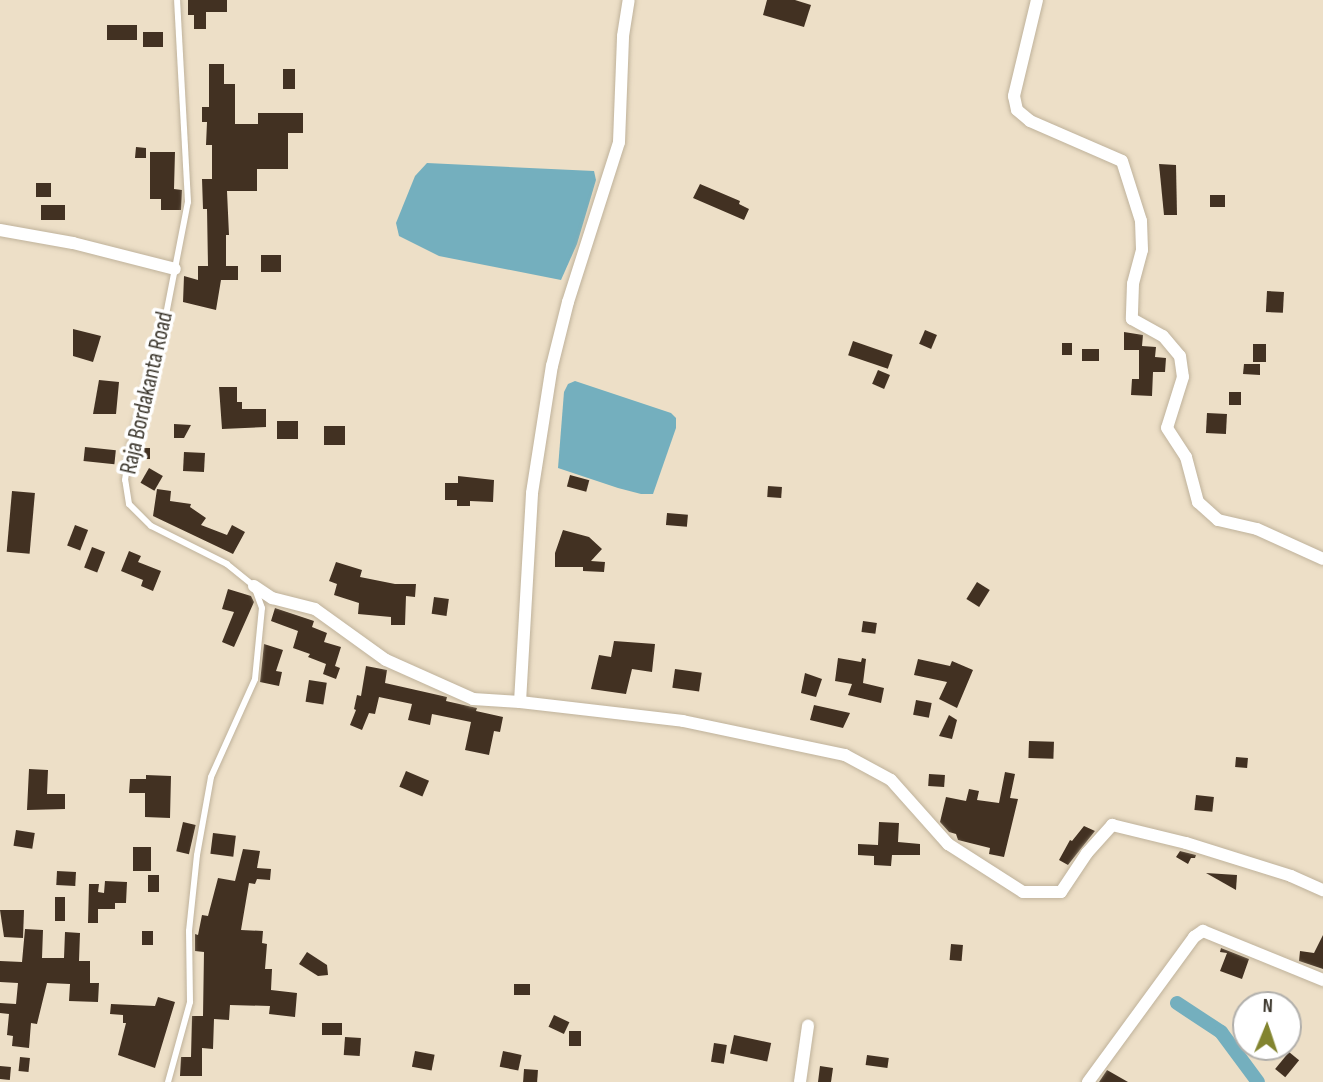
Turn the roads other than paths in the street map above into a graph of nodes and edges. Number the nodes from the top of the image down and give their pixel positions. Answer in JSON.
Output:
{"nodes":[{"id":1,"x":177,"y":0,"type":"edge"},
{"id":2,"x":629,"y":0,"type":"edge"},
{"id":3,"x":1037,"y":0,"type":"edge"},
{"id":4,"x":0,"y":230,"type":"edge"},
{"id":5,"x":175,"y":269,"type":"junction"},
{"id":6,"x":1323,"y":559,"type":"edge"},
{"id":7,"x":254,"y":586,"type":"junction"},
{"id":8,"x":520,"y":702,"type":"junction"},
{"id":9,"x":1323,"y":890,"type":"edge"},
{"id":10,"x":1323,"y":980,"type":"edge"},
{"id":11,"x":808,"y":1026,"type":"dead end"},
{"id":12,"x":168,"y":1082,"type":"edge"},
{"id":13,"x":800,"y":1082,"type":"edge"},
{"id":14,"x":1088,"y":1082,"type":"edge"}],
"edges":[{"from":1,"to":5,"type":"lane","name":"Raja Bordakanta Road"},
{"from":2,"to":8,"type":"street"},
{"from":3,"to":6,"type":"street"},
{"from":4,"to":5,"type":"street"},
{"from":5,"to":7,"type":"lane","name":"Raja Bordakanta Road"},
{"from":7,"to":8,"type":"street"},
{"from":7,"to":12,"type":"lane"},
{"from":8,"to":9,"type":"street"},
{"from":10,"to":14,"type":"street"},
{"from":11,"to":13,"type":"street"}]}
